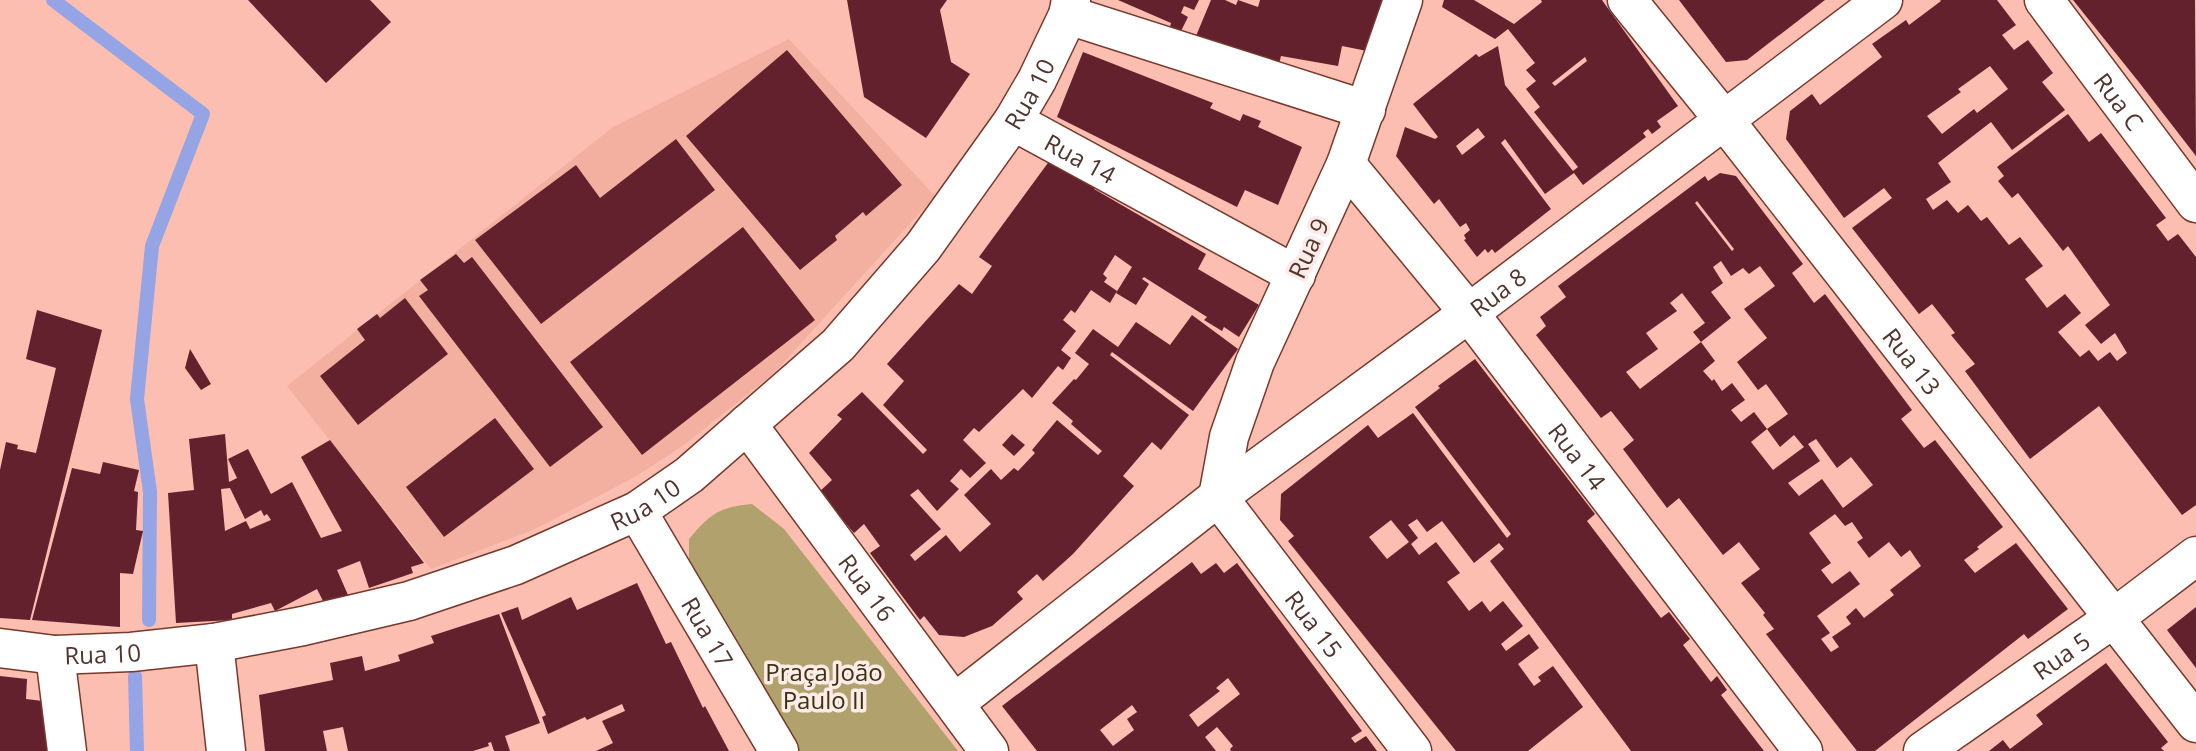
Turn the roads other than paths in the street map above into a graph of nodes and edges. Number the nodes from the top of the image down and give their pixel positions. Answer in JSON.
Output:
{"nodes":[{"id":1,"x":1403,"y":0,"type":"edge"},
{"id":2,"x":1627,"y":0,"type":"edge"},
{"id":3,"x":1882,"y":0,"type":"edge"},
{"id":4,"x":2043,"y":0,"type":"edge"},
{"id":5,"x":1069,"y":7,"type":"edge"},
{"id":6,"x":1366,"y":110,"type":"junction"},
{"id":7,"x":1013,"y":121,"type":"junction"},
{"id":8,"x":1724,"y":121,"type":"junction"},
{"id":9,"x":1346,"y":164,"type":"junction"},
{"id":10,"x":2196,"y":203,"type":"edge"},
{"id":11,"x":1296,"y":275,"type":"junction"},
{"id":12,"x":1469,"y":313,"type":"junction"},
{"id":13,"x":747,"y":424,"type":"junction"},
{"id":14,"x":1218,"y":497,"type":"junction"},
{"id":15,"x":637,"y":512,"type":"junction"},
{"id":16,"x":2196,"y":556,"type":"edge"},
{"id":17,"x":2114,"y":618,"type":"junction"},
{"id":18,"x":214,"y":643,"type":"junction"},
{"id":19,"x":0,"y":648,"type":"edge"},
{"id":20,"x":55,"y":655,"type":"junction"},
{"id":21,"x":955,"y":703,"type":"junction"},
{"id":22,"x":2196,"y":723,"type":"edge"},
{"id":23,"x":67,"y":751,"type":"edge"},
{"id":24,"x":226,"y":751,"type":"edge"},
{"id":25,"x":779,"y":751,"type":"edge"},
{"id":26,"x":989,"y":751,"type":"edge"},
{"id":27,"x":1412,"y":751,"type":"edge"},
{"id":28,"x":1803,"y":751,"type":"edge"},
{"id":29,"x":1923,"y":751,"type":"edge"}],
"edges":[{"from":1,"to":6,"type":"street","name":"Rua 9"},
{"from":2,"to":8,"type":"street","name":"Rua 13"},
{"from":3,"to":8,"type":"street","name":"Rua 8"},
{"from":4,"to":10,"type":"street","name":"Rua C"},
{"from":5,"to":6,"type":"street"},
{"from":5,"to":7,"type":"street","name":"Rua 10"},
{"from":6,"to":9,"type":"street","name":"Rua 9"},
{"from":7,"to":11,"type":"street","name":"Rua 14"},
{"from":7,"to":13,"type":"street","name":"Rua 10"},
{"from":8,"to":12,"type":"street","name":"Rua 8"},
{"from":8,"to":17,"type":"street","name":"Rua 13"},
{"from":9,"to":11,"type":"street","name":"Rua 9"},
{"from":9,"to":12,"type":"street","name":"Rua 14"},
{"from":11,"to":14,"type":"street","name":"Rua 9"},
{"from":12,"to":14,"type":"street","name":"Rua 8"},
{"from":12,"to":28,"type":"street","name":"Rua 14"},
{"from":13,"to":15,"type":"street","name":"Rua 10"},
{"from":13,"to":21,"type":"street","name":"Rua 16"},
{"from":14,"to":21,"type":"street","name":"Rua 8"},
{"from":14,"to":27,"type":"street","name":"Rua 15"},
{"from":15,"to":18,"type":"street","name":"Rua 10"},
{"from":15,"to":25,"type":"street","name":"Rua 17"},
{"from":16,"to":17,"type":"street","name":"Rua 5"},
{"from":17,"to":22,"type":"street","name":"Rua 13"},
{"from":17,"to":29,"type":"street","name":"Rua 5"},
{"from":18,"to":20,"type":"street","name":"Rua 10"},
{"from":18,"to":24,"type":"street"},
{"from":19,"to":20,"type":"street","name":"Rua 10"},
{"from":20,"to":23,"type":"street"},
{"from":21,"to":26,"type":"street","name":"Rua 16"}]}
